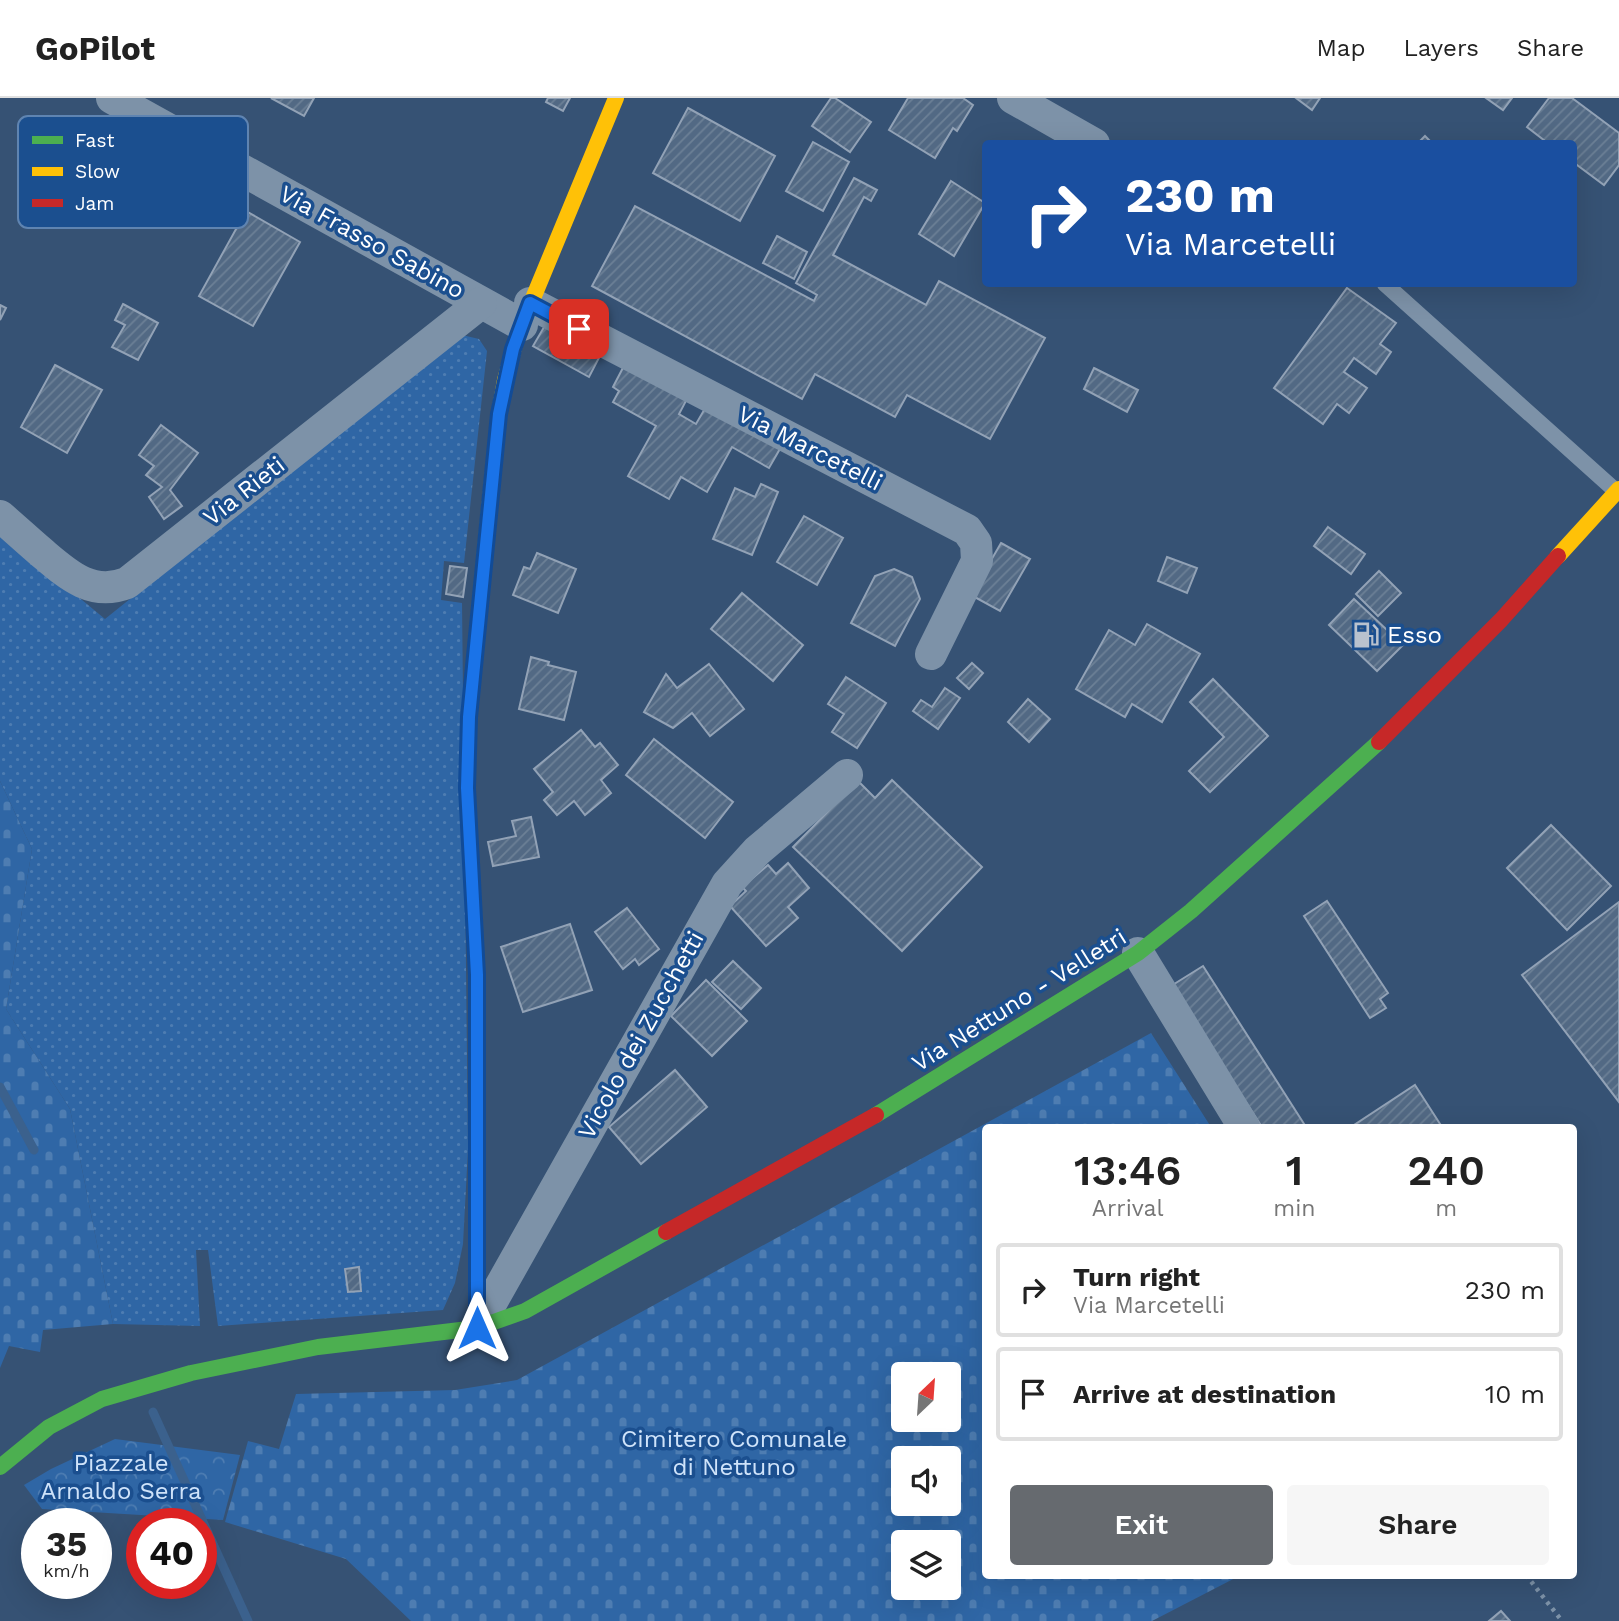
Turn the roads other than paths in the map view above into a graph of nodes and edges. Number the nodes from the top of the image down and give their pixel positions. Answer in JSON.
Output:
{"nodes":[{"id":1,"x":112,"y":98,"type":"edge"},
{"id":2,"x":616,"y":98,"type":"edge"},
{"id":3,"x":1013,"y":98,"type":"edge"},
{"id":4,"x":144,"y":116,"type":"edge"},
{"id":5,"x":1087,"y":140,"type":"edge"},
{"id":6,"x":248,"y":174,"type":"edge"},
{"id":7,"x":1388,"y":287,"type":"edge"},
{"id":8,"x":481,"y":303,"type":"junction"},
{"id":9,"x":526,"y":314,"type":"junction"},
{"id":10,"x":1618,"y":491,"type":"edge"},
{"id":11,"x":0,"y":516,"type":"edge"},
{"id":12,"x":931,"y":654,"type":"dead end"},
{"id":13,"x":847,"y":775,"type":"dead end"},
{"id":14,"x":1138,"y":953,"type":"junction"},
{"id":15,"x":1242,"y":1124,"type":"edge"},
{"id":16,"x":477,"y":1328,"type":"junction"},
{"id":17,"x":0,"y":1467,"type":"edge"}],
"edges":[{"from":1,"to":4,"type":"street","name":"Via Frasso Sabino"},
{"from":2,"to":9,"type":"main road"},
{"from":3,"to":5,"type":"street"},
{"from":6,"to":8,"type":"street","name":"Via Frasso Sabino"},
{"from":7,"to":10,"type":"lane"},
{"from":8,"to":9,"type":"street","name":"Via Frasso Sabino"},
{"from":8,"to":11,"type":"street","name":"Via Rieti"},
{"from":9,"to":12,"type":"street","name":"Via Marcetelli"},
{"from":9,"to":16,"type":"main road"},
{"from":10,"to":14,"type":"main road","name":"Via Nettuno - Velletri"},
{"from":13,"to":16,"type":"street","name":"Vicolo dei Zucchetti"},
{"from":14,"to":15,"type":"street"},
{"from":14,"to":16,"type":"main road","name":"Via Nettuno - Velletri"},
{"from":16,"to":17,"type":"main road","name":"Via Nettuno - Velletri"}]}
